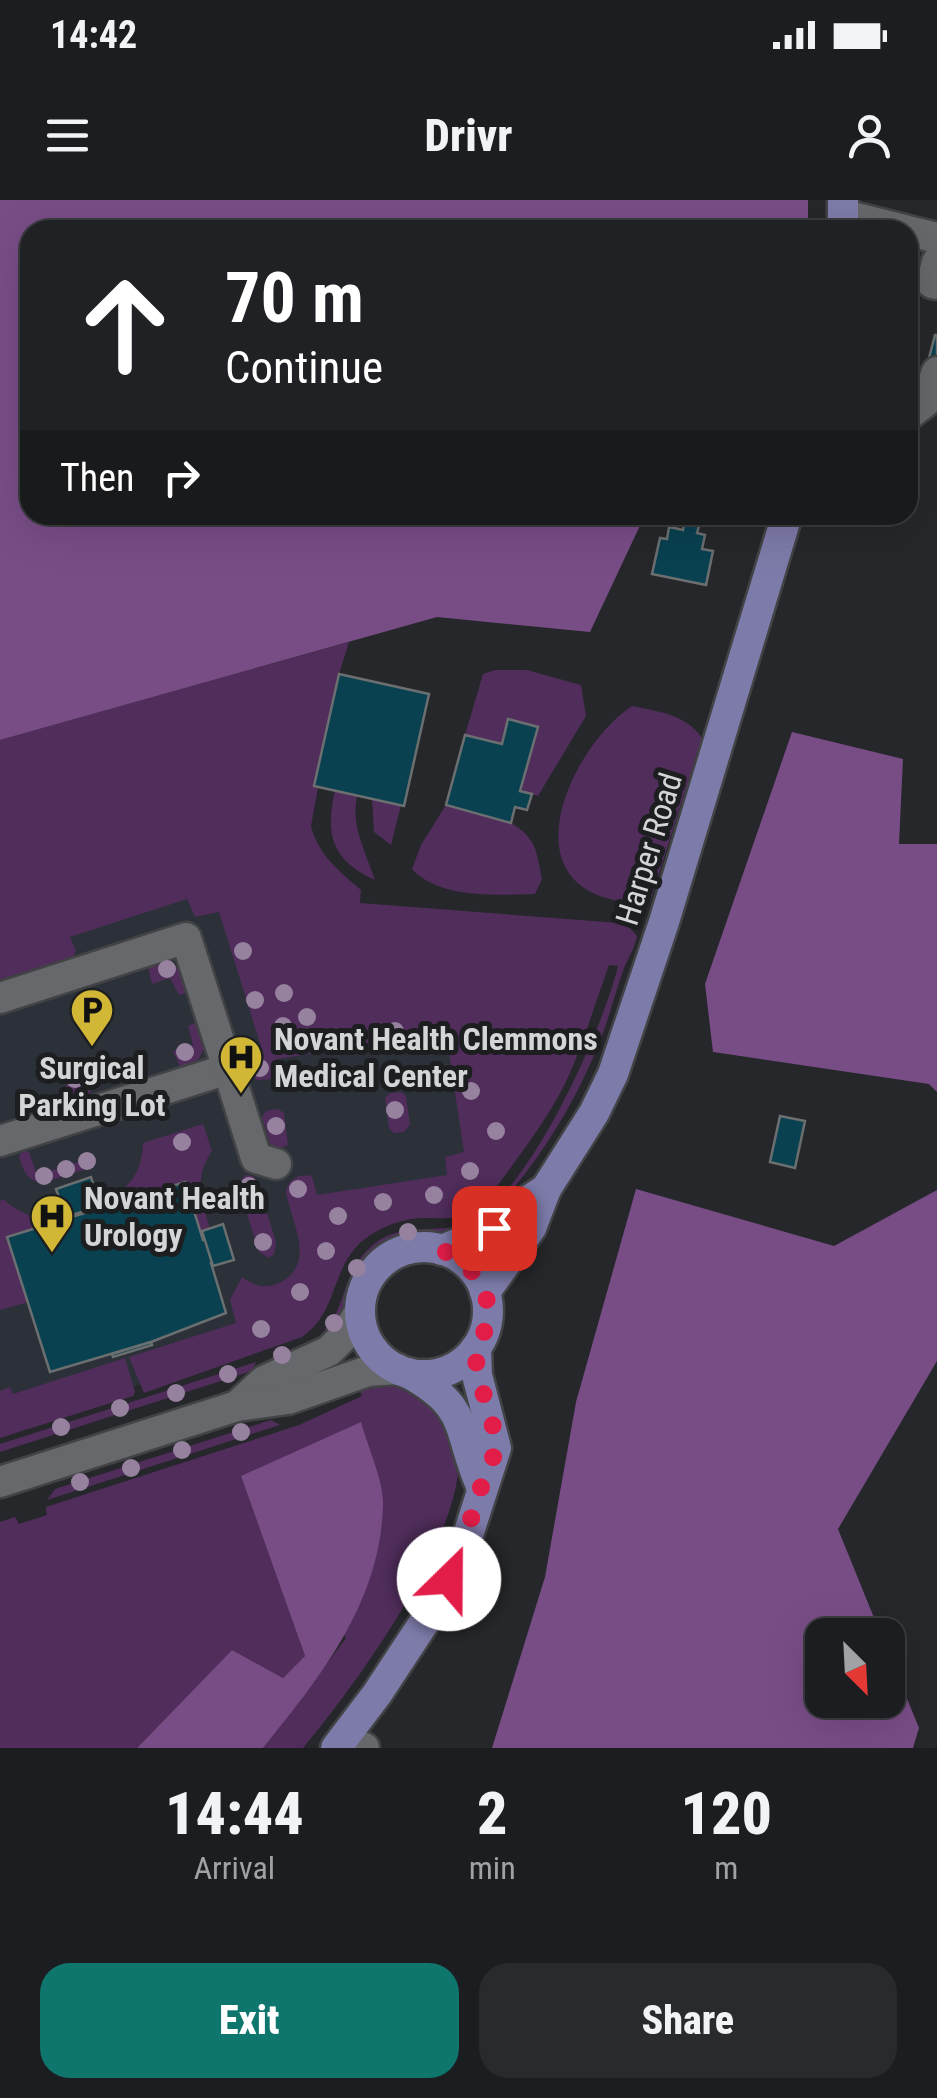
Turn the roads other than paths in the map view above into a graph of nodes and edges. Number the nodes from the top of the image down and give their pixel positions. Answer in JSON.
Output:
{"nodes":[{"id":1,"x":937,"y":262,"type":"edge"},
{"id":2,"x":937,"y":284,"type":"edge"},
{"id":3,"x":937,"y":372,"type":"edge"},
{"id":4,"x":918,"y":407,"type":"edge"},
{"id":5,"x":784,"y":525,"type":"edge"},
{"id":6,"x":0,"y":998,"type":"edge"},
{"id":7,"x":228,"y":1069,"type":"junction"},
{"id":8,"x":0,"y":1141,"type":"edge"},
{"id":9,"x":276,"y":1164,"type":"dead end"},
{"id":10,"x":546,"y":1190,"type":"junction"},
{"id":11,"x":442,"y":1250,"type":"junction"},
{"id":12,"x":485,"y":1292,"type":"junction"},
{"id":13,"x":359,"y":1314,"type":"junction"},
{"id":14,"x":476,"y":1348,"type":"junction"},
{"id":15,"x":403,"y":1371,"type":"junction"},
{"id":16,"x":237,"y":1406,"type":"junction"},
{"id":17,"x":0,"y":1482,"type":"edge"},
{"id":18,"x":482,"y":1486,"type":"junction"},
{"id":19,"x":348,"y":1746,"type":"edge"}],
"edges":[{"from":1,"to":2,"type":"street"},
{"from":3,"to":4,"type":"street"},
{"from":5,"to":10,"type":"main road","name":"Harper Road"},
{"from":6,"to":7,"type":"street"},
{"from":7,"to":8,"type":"street"},
{"from":7,"to":9,"type":"street"},
{"from":10,"to":11,"type":"main road","name":"Harper Road"},
{"from":10,"to":12,"type":"main road","name":"Harper Road"},
{"from":11,"to":12,"type":"main road"},
{"from":11,"to":13,"type":"main road"},
{"from":12,"to":14,"type":"main road"},
{"from":13,"to":15,"type":"main road"},
{"from":13,"to":16,"type":"street"},
{"from":14,"to":15,"type":"main road"},
{"from":14,"to":18,"type":"main road"},
{"from":15,"to":16,"type":"street"},
{"from":15,"to":18,"type":"main road"},
{"from":16,"to":17,"type":"street"},
{"from":18,"to":19,"type":"main road"}]}
